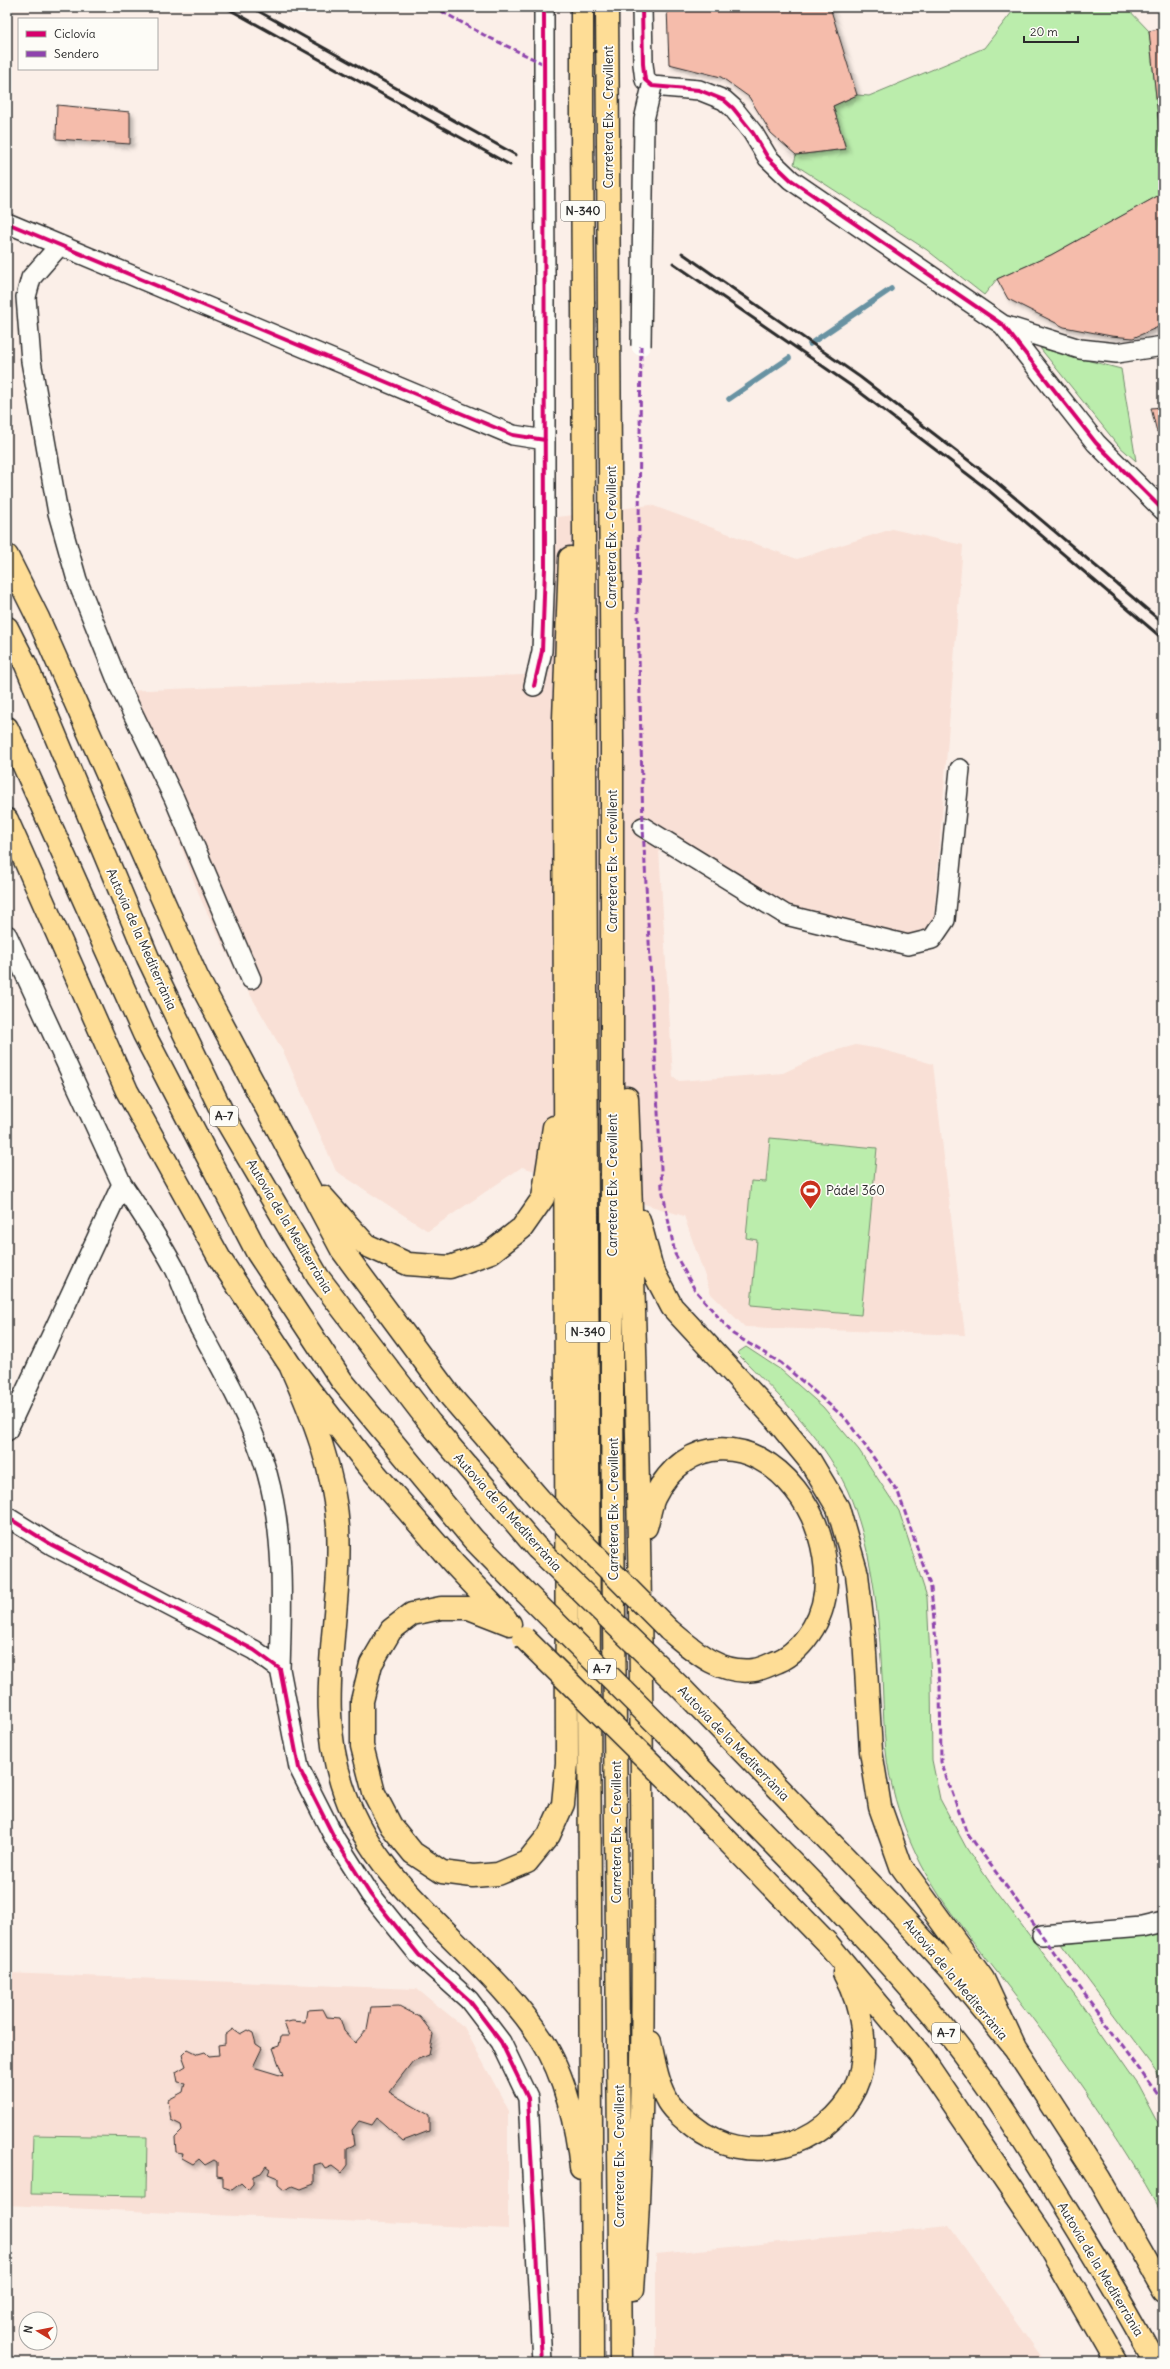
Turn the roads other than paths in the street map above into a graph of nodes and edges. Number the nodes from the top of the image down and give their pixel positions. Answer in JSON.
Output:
{"nodes":[{"id":1,"x":544,"y":7,"type":"edge"},
{"id":2,"x":582,"y":7,"type":"edge"},
{"id":3,"x":607,"y":7,"type":"edge"},
{"id":4,"x":642,"y":7,"type":"edge"},
{"id":5,"x":643,"y":64,"type":"junction"},
{"id":6,"x":652,"y":86,"type":"junction"},
{"id":7,"x":7,"y":223,"type":"edge"},
{"id":8,"x":60,"y":245,"type":"junction"},
{"id":9,"x":1003,"y":325,"type":"junction"},
{"id":10,"x":1024,"y":332,"type":"junction"},
{"id":11,"x":583,"y":344,"type":"junction"},
{"id":12,"x":641,"y":346,"type":"dead end"},
{"id":13,"x":1163,"y":346,"type":"edge"},
{"id":14,"x":545,"y":440,"type":"junction"},
{"id":15,"x":1163,"y":500,"type":"edge"},
{"id":16,"x":1163,"y":510,"type":"edge"},
{"id":17,"x":7,"y":556,"type":"edge"},
{"id":18,"x":7,"y":628,"type":"edge"},
{"id":19,"x":534,"y":686,"type":"dead end"},
{"id":20,"x":7,"y":728,"type":"edge"},
{"id":21,"x":612,"y":741,"type":"junction"},
{"id":22,"x":960,"y":769,"type":"dead end"},
{"id":23,"x":7,"y":820,"type":"edge"},
{"id":24,"x":643,"y":826,"type":"dead end"},
{"id":25,"x":564,"y":926,"type":"junction"},
{"id":26,"x":7,"y":935,"type":"edge"},
{"id":27,"x":251,"y":980,"type":"dead end"},
{"id":28,"x":628,"y":1126,"type":"junction"},
{"id":29,"x":298,"y":1170,"type":"junction"},
{"id":30,"x":122,"y":1184,"type":"junction"},
{"id":31,"x":290,"y":1365,"type":"junction"},
{"id":32,"x":7,"y":1431,"type":"edge"},
{"id":33,"x":7,"y":1517,"type":"edge"},
{"id":34,"x":640,"y":1594,"type":"junction"},
{"id":35,"x":517,"y":1631,"type":"junction"},
{"id":36,"x":280,"y":1669,"type":"junction"},
{"id":37,"x":1163,"y":1922,"type":"edge"},
{"id":38,"x":1042,"y":1934,"type":"dead end"},
{"id":39,"x":828,"y":1944,"type":"junction"},
{"id":40,"x":643,"y":1962,"type":"junction"},
{"id":41,"x":1015,"y":2048,"type":"junction"},
{"id":42,"x":591,"y":2258,"type":"junction"},
{"id":43,"x":1163,"y":2290,"type":"edge"},
{"id":44,"x":542,"y":2362,"type":"edge"},
{"id":45,"x":592,"y":2362,"type":"edge"},
{"id":46,"x":621,"y":2362,"type":"edge"},
{"id":47,"x":628,"y":2362,"type":"edge"},
{"id":48,"x":1115,"y":2362,"type":"edge"},
{"id":49,"x":1155,"y":2362,"type":"edge"}],
"edges":[{"from":1,"to":14,"type":"street","bridge":true},
{"from":2,"to":11,"type":"highway","name":"Carretera Elx - Crevillent","number":"N-340","bridge":true},
{"from":3,"to":21,"type":"highway","name":"Carretera Elx - Crevillent","number":"N-340","bridge":true},
{"from":4,"to":5,"type":"street"},
{"from":5,"to":6,"type":"street"},
{"from":5,"to":10,"type":"street"},
{"from":6,"to":9,"type":"street"},
{"from":6,"to":12,"type":"street","bridge":true},
{"from":7,"to":8,"type":"street"},
{"from":8,"to":14,"type":"street"},
{"from":8,"to":27,"type":"street"},
{"from":9,"to":10,"type":"street"},
{"from":9,"to":16,"type":"street"},
{"from":10,"to":13,"type":"street"},
{"from":10,"to":15,"type":"street"},
{"from":11,"to":25,"type":"highway"},
{"from":11,"to":42,"type":"highway","name":"Carretera Elx - Crevillent","number":"N-340"},
{"from":14,"to":19,"type":"street"},
{"from":17,"to":29,"type":"highway"},
{"from":18,"to":41,"type":"highway","name":"Autovia de la Mediterrània","number":"A-7","bridge":true},
{"from":20,"to":49,"type":"highway","name":"Autovia de la Mediterrània","number":"A-7","bridge":true},
{"from":21,"to":28,"type":"highway"},
{"from":21,"to":46,"type":"highway","name":"Carretera Elx - Crevillent","number":"N-340"},
{"from":22,"to":24,"type":"street"},
{"from":23,"to":31,"type":"highway"},
{"from":25,"to":29,"type":"highway"},
{"from":25,"to":35,"type":"highway"},
{"from":26,"to":30,"type":"street"},
{"from":28,"to":34,"type":"highway"},
{"from":28,"to":41,"type":"highway"},
{"from":29,"to":34,"type":"highway","bridge":true},
{"from":30,"to":32,"type":"street"},
{"from":30,"to":36,"type":"street"},
{"from":31,"to":35,"type":"highway"},
{"from":31,"to":42,"type":"highway"},
{"from":33,"to":36,"type":"street"},
{"from":34,"to":40,"type":"highway"},
{"from":35,"to":39,"type":"highway","bridge":true},
{"from":36,"to":44,"type":"street"},
{"from":37,"to":38,"type":"street"},
{"from":39,"to":40,"type":"highway"},
{"from":39,"to":48,"type":"highway"},
{"from":40,"to":47,"type":"highway"},
{"from":41,"to":43,"type":"highway","name":"Autovia de la Mediterrània","number":"A-7"},
{"from":42,"to":45,"type":"highway","name":"Carretera Elx - Crevillent","number":"N-340"}]}
